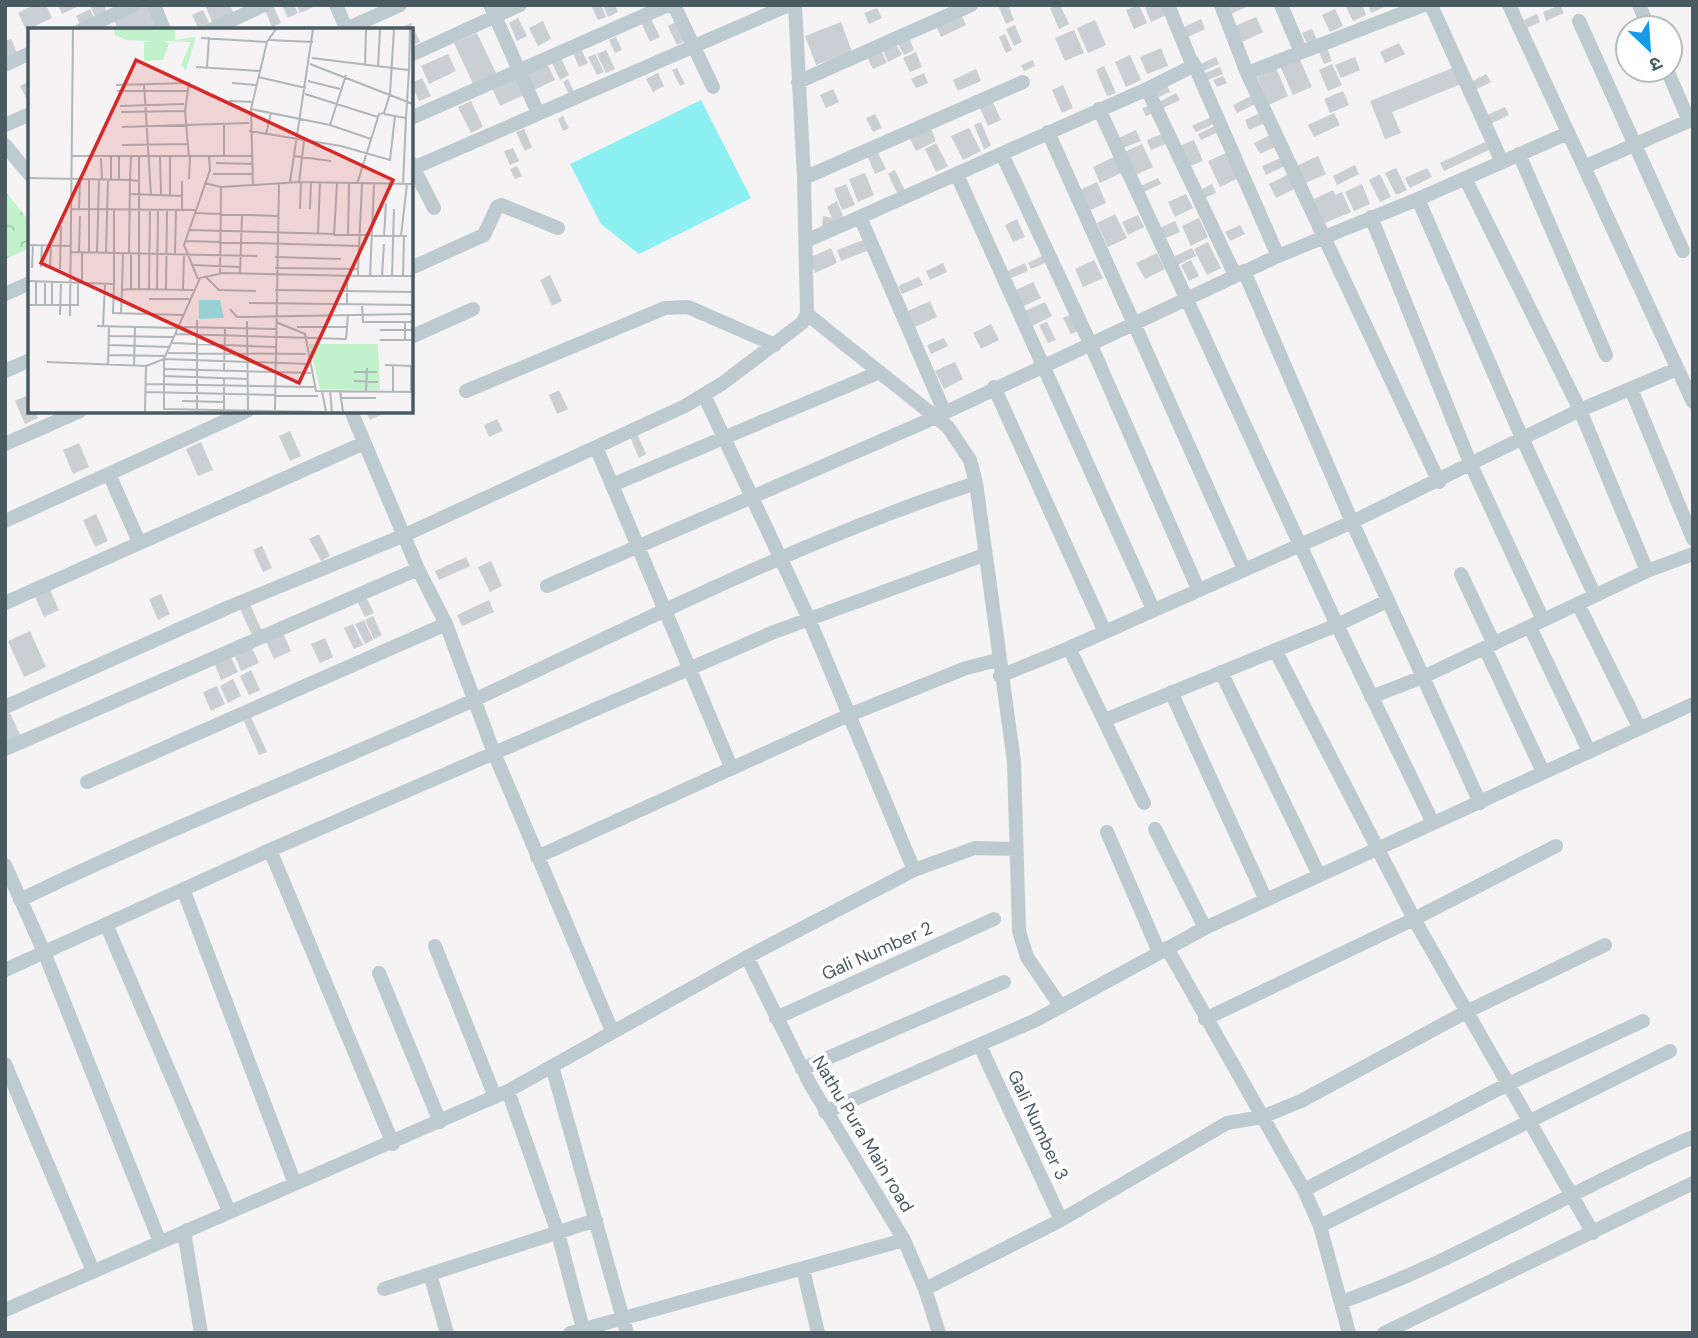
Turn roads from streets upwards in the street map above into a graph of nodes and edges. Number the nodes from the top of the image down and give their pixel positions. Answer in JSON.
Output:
{"nodes":[{"id":1,"x":134,"y":5,"type":"edge"},
{"id":2,"x":154,"y":5,"type":"edge"},
{"id":3,"x":264,"y":5,"type":"edge"},
{"id":4,"x":336,"y":5,"type":"edge"},
{"id":5,"x":400,"y":5,"type":"edge"},
{"id":6,"x":520,"y":5,"type":"edge"},
{"id":7,"x":668,"y":5,"type":"edge"},
{"id":8,"x":674,"y":5,"type":"edge"},
{"id":9,"x":789,"y":5,"type":"edge"},
{"id":10,"x":795,"y":5,"type":"edge"},
{"id":11,"x":971,"y":5,"type":"edge"},
{"id":12,"x":1168,"y":5,"type":"edge"},
{"id":13,"x":1221,"y":5,"type":"edge"},
{"id":14,"x":1281,"y":5,"type":"edge"},
{"id":15,"x":1424,"y":5,"type":"edge"},
{"id":16,"x":1431,"y":5,"type":"edge"},
{"id":17,"x":1509,"y":5,"type":"edge"},
{"id":18,"x":492,"y":11,"type":"edge"},
{"id":19,"x":1579,"y":21,"type":"dead end"},
{"id":20,"x":85,"y":28,"type":"edge"},
{"id":21,"x":163,"y":28,"type":"edge"},
{"id":22,"x":215,"y":28,"type":"edge"},
{"id":23,"x":346,"y":28,"type":"edge"},
{"id":24,"x":348,"y":28,"type":"edge"},
{"id":25,"x":695,"y":46,"type":"junction"},
{"id":26,"x":1301,"y":52,"type":"junction"},
{"id":27,"x":28,"y":54,"type":"edge"},
{"id":28,"x":413,"y":54,"type":"edge"},
{"id":29,"x":1193,"y":62,"type":"junction"},
{"id":30,"x":5,"y":65,"type":"edge"},
{"id":31,"x":518,"y":69,"type":"junction"},
{"id":32,"x":1247,"y":73,"type":"junction"},
{"id":33,"x":798,"y":82,"type":"junction"},
{"id":34,"x":1023,"y":82,"type":"dead end"},
{"id":35,"x":1674,"y":84,"type":"edge"},
{"id":36,"x":713,"y":87,"type":"dead end"},
{"id":37,"x":1147,"y":89,"type":"junction"},
{"id":38,"x":1100,"y":109,"type":"junction"},
{"id":39,"x":538,"y":113,"type":"junction"},
{"id":40,"x":28,"y":115,"type":"edge"},
{"id":41,"x":413,"y":117,"type":"edge"},
{"id":42,"x":1691,"y":120,"type":"edge"},
{"id":43,"x":5,"y":125,"type":"edge"},
{"id":44,"x":1048,"y":132,"type":"junction"},
{"id":45,"x":1567,"y":133,"type":"junction"},
{"id":46,"x":5,"y":145,"type":"edge"},
{"id":47,"x":1635,"y":145,"type":"junction"},
{"id":48,"x":1002,"y":154,"type":"junction"},
{"id":49,"x":1519,"y":155,"type":"junction"},
{"id":50,"x":1502,"y":162,"type":"junction"},
{"id":51,"x":413,"y":167,"type":"edge"},
{"id":52,"x":1584,"y":167,"type":"junction"},
{"id":53,"x":413,"y":169,"type":"edge"},
{"id":54,"x":28,"y":174,"type":"edge"},
{"id":55,"x":957,"y":175,"type":"junction"},
{"id":56,"x":804,"y":178,"type":"junction"},
{"id":57,"x":1465,"y":178,"type":"junction"},
{"id":58,"x":1418,"y":199,"type":"junction"},
{"id":59,"x":434,"y":208,"type":"dead end"},
{"id":60,"x":860,"y":217,"type":"junction"},
{"id":61,"x":1371,"y":217,"type":"junction"},
{"id":62,"x":558,"y":228,"type":"dead end"},
{"id":63,"x":1325,"y":235,"type":"junction"},
{"id":64,"x":806,"y":241,"type":"junction"},
{"id":65,"x":1683,"y":251,"type":"dead end"},
{"id":66,"x":1278,"y":256,"type":"junction"},
{"id":67,"x":413,"y":267,"type":"edge"},
{"id":68,"x":1239,"y":273,"type":"junction"},
{"id":69,"x":28,"y":284,"type":"edge"},
{"id":70,"x":5,"y":294,"type":"edge"},
{"id":71,"x":1187,"y":298,"type":"junction"},
{"id":72,"x":474,"y":309,"type":"dead end"},
{"id":73,"x":804,"y":319,"type":"junction"},
{"id":74,"x":1133,"y":323,"type":"junction"},
{"id":75,"x":413,"y":336,"type":"edge"},
{"id":76,"x":778,"y":343,"type":"junction"},
{"id":77,"x":1090,"y":343,"type":"junction"},
{"id":78,"x":1606,"y":355,"type":"dead end"},
{"id":79,"x":28,"y":361,"type":"edge"},
{"id":80,"x":1041,"y":367,"type":"junction"},
{"id":81,"x":1677,"y":369,"type":"junction"},
{"id":82,"x":5,"y":371,"type":"edge"},
{"id":83,"x":877,"y":373,"type":"junction"},
{"id":84,"x":994,"y":387,"type":"junction"},
{"id":85,"x":1631,"y":389,"type":"junction"},
{"id":86,"x":466,"y":391,"type":"dead end"},
{"id":87,"x":704,"y":395,"type":"junction"},
{"id":88,"x":1693,"y":402,"type":"edge"},
{"id":89,"x":1580,"y":410,"type":"junction"},
{"id":90,"x":75,"y":413,"type":"edge"},
{"id":91,"x":243,"y":413,"type":"edge"},
{"id":92,"x":352,"y":413,"type":"edge"},
{"id":93,"x":935,"y":416,"type":"junction"},
{"id":94,"x":1522,"y":438,"type":"junction"},
{"id":95,"x":725,"y":439,"type":"junction"},
{"id":96,"x":364,"y":443,"type":"junction"},
{"id":97,"x":5,"y":444,"type":"edge"},
{"id":98,"x":596,"y":447,"type":"junction"},
{"id":99,"x":1471,"y":465,"type":"junction"},
{"id":100,"x":109,"y":474,"type":"junction"},
{"id":101,"x":1439,"y":482,"type":"junction"},
{"id":102,"x":612,"y":485,"type":"junction"},
{"id":103,"x":971,"y":485,"type":"junction"},
{"id":104,"x":751,"y":496,"type":"junction"},
{"id":105,"x":5,"y":521,"type":"edge"},
{"id":106,"x":1352,"y":522,"type":"junction"},
{"id":107,"x":405,"y":535,"type":"junction"},
{"id":108,"x":1693,"y":539,"type":"edge"},
{"id":109,"x":139,"y":542,"type":"junction"},
{"id":110,"x":1301,"y":544,"type":"junction"},
{"id":111,"x":638,"y":546,"type":"junction"},
{"id":112,"x":1693,"y":554,"type":"edge"},
{"id":113,"x":979,"y":556,"type":"junction"},
{"id":114,"x":781,"y":558,"type":"junction"},
{"id":115,"x":418,"y":569,"type":"junction"},
{"id":116,"x":1244,"y":569,"type":"junction"},
{"id":117,"x":1647,"y":571,"type":"junction"},
{"id":118,"x":1461,"y":574,"type":"dead end"},
{"id":119,"x":547,"y":586,"type":"dead end"},
{"id":120,"x":1198,"y":589,"type":"junction"},
{"id":121,"x":1595,"y":596,"type":"junction"},
{"id":122,"x":1387,"y":601,"type":"junction"},
{"id":123,"x":5,"y":603,"type":"edge"},
{"id":124,"x":1578,"y":604,"type":"junction"},
{"id":125,"x":1153,"y":609,"type":"junction"},
{"id":126,"x":666,"y":612,"type":"junction"},
{"id":127,"x":809,"y":619,"type":"junction"},
{"id":128,"x":1537,"y":623,"type":"junction"},
{"id":129,"x":446,"y":624,"type":"junction"},
{"id":130,"x":1337,"y":625,"type":"junction"},
{"id":131,"x":1105,"y":632,"type":"junction"},
{"id":132,"x":1490,"y":646,"type":"junction"},
{"id":133,"x":1069,"y":648,"type":"junction"},
{"id":134,"x":1275,"y":650,"type":"junction"},
{"id":135,"x":996,"y":660,"type":"junction"},
{"id":136,"x":693,"y":669,"type":"junction"},
{"id":137,"x":1221,"y":672,"type":"junction"},
{"id":138,"x":1000,"y":676,"type":"junction"},
{"id":139,"x":1423,"y":677,"type":"junction"},
{"id":140,"x":1171,"y":692,"type":"junction"},
{"id":141,"x":1371,"y":697,"type":"junction"},
{"id":142,"x":476,"y":699,"type":"junction"},
{"id":143,"x":1693,"y":704,"type":"edge"},
{"id":144,"x":6,"y":705,"type":"edge"},
{"id":145,"x":849,"y":715,"type":"junction"},
{"id":146,"x":1105,"y":720,"type":"junction"},
{"id":147,"x":1639,"y":727,"type":"junction"},
{"id":148,"x":5,"y":749,"type":"edge"},
{"id":149,"x":1589,"y":751,"type":"junction"},
{"id":150,"x":494,"y":753,"type":"junction"},
{"id":151,"x":731,"y":767,"type":"junction"},
{"id":152,"x":1544,"y":772,"type":"junction"},
{"id":153,"x":87,"y":782,"type":"dead end"},
{"id":154,"x":1144,"y":803,"type":"dead end"},
{"id":155,"x":1480,"y":803,"type":"junction"},
{"id":156,"x":1433,"y":823,"type":"junction"},
{"id":157,"x":1155,"y":829,"type":"dead end"},
{"id":158,"x":1107,"y":832,"type":"dead end"},
{"id":159,"x":1556,"y":846,"type":"dead end"},
{"id":160,"x":1013,"y":849,"type":"junction"},
{"id":161,"x":1377,"y":849,"type":"junction"},
{"id":162,"x":270,"y":850,"type":"junction"},
{"id":163,"x":537,"y":856,"type":"junction"},
{"id":164,"x":5,"y":865,"type":"edge"},
{"id":165,"x":914,"y":870,"type":"junction"},
{"id":166,"x":1318,"y":875,"type":"junction"},
{"id":167,"x":183,"y":889,"type":"junction"},
{"id":168,"x":20,"y":900,"type":"junction"},
{"id":169,"x":1266,"y":900,"type":"junction"},
{"id":170,"x":994,"y":919,"type":"dead end"},
{"id":171,"x":1415,"y":919,"type":"junction"},
{"id":172,"x":106,"y":924,"type":"junction"},
{"id":173,"x":1205,"y":928,"type":"junction"},
{"id":174,"x":1605,"y":945,"type":"dead end"},
{"id":175,"x":435,"y":946,"type":"dead end"},
{"id":176,"x":1163,"y":950,"type":"junction"},
{"id":177,"x":44,"y":952,"type":"junction"},
{"id":178,"x":747,"y":957,"type":"junction"},
{"id":179,"x":5,"y":970,"type":"edge"},
{"id":180,"x":379,"y":973,"type":"dead end"},
{"id":181,"x":1004,"y":982,"type":"dead end"},
{"id":182,"x":1059,"y":1008,"type":"junction"},
{"id":183,"x":1466,"y":1012,"type":"junction"},
{"id":184,"x":776,"y":1018,"type":"junction"},
{"id":185,"x":1205,"y":1019,"type":"junction"},
{"id":186,"x":1643,"y":1021,"type":"dead end"},
{"id":187,"x":612,"y":1031,"type":"junction"},
{"id":188,"x":980,"y":1046,"type":"junction"},
{"id":189,"x":1670,"y":1051,"type":"dead end"},
{"id":190,"x":5,"y":1064,"type":"edge"},
{"id":191,"x":552,"y":1066,"type":"junction"},
{"id":192,"x":802,"y":1069,"type":"junction"},
{"id":193,"x":1508,"y":1084,"type":"junction"},
{"id":194,"x":501,"y":1094,"type":"junction"},
{"id":195,"x":825,"y":1112,"type":"junction"},
{"id":196,"x":1262,"y":1116,"type":"junction"},
{"id":197,"x":1530,"y":1120,"type":"junction"},
{"id":198,"x":440,"y":1122,"type":"junction"},
{"id":199,"x":1693,"y":1138,"type":"edge"},
{"id":200,"x":393,"y":1144,"type":"junction"},
{"id":201,"x":1693,"y":1183,"type":"edge"},
{"id":202,"x":295,"y":1184,"type":"junction"},
{"id":203,"x":1304,"y":1190,"type":"junction"},
{"id":204,"x":1572,"y":1194,"type":"junction"},
{"id":205,"x":229,"y":1211,"type":"junction"},
{"id":206,"x":596,"y":1220,"type":"junction"},
{"id":207,"x":1061,"y":1220,"type":"junction"},
{"id":208,"x":1320,"y":1226,"type":"junction"},
{"id":209,"x":187,"y":1230,"type":"junction"},
{"id":210,"x":558,"y":1233,"type":"junction"},
{"id":211,"x":1592,"y":1233,"type":"junction"},
{"id":212,"x":904,"y":1240,"type":"junction"},
{"id":213,"x":160,"y":1241,"type":"junction"},
{"id":214,"x":803,"y":1269,"type":"junction"},
{"id":215,"x":93,"y":1271,"type":"junction"},
{"id":216,"x":430,"y":1275,"type":"junction"},
{"id":217,"x":384,"y":1289,"type":"dead end"},
{"id":218,"x":925,"y":1289,"type":"junction"},
{"id":219,"x":1341,"y":1302,"type":"junction"},
{"id":220,"x":5,"y":1310,"type":"edge"},
{"id":221,"x":625,"y":1326,"type":"edge"},
{"id":222,"x":577,"y":1331,"type":"edge"},
{"id":223,"x":201,"y":1333,"type":"edge"},
{"id":224,"x":447,"y":1333,"type":"edge"},
{"id":225,"x":818,"y":1333,"type":"edge"},
{"id":226,"x":939,"y":1333,"type":"edge"},
{"id":227,"x":1349,"y":1333,"type":"edge"},
{"id":228,"x":1384,"y":1333,"type":"edge"}],
"edges":[{"from":1,"to":20,"type":"street"},
{"from":2,"to":21,"type":"street"},
{"from":3,"to":22,"type":"street"},
{"from":4,"to":23,"type":"street"},
{"from":5,"to":24,"type":"street"},
{"from":6,"to":18,"type":"street"},
{"from":7,"to":31,"type":"street"},
{"from":8,"to":25,"type":"street"},
{"from":9,"to":25,"type":"street"},
{"from":10,"to":33,"type":"street"},
{"from":11,"to":33,"type":"street"},
{"from":12,"to":29,"type":"street"},
{"from":13,"to":32,"type":"street"},
{"from":14,"to":26,"type":"street"},
{"from":15,"to":26,"type":"street"},
{"from":16,"to":50,"type":"street"},
{"from":17,"to":45,"type":"street"},
{"from":18,"to":28,"type":"street"},
{"from":18,"to":31,"type":"street"},
{"from":19,"to":47,"type":"street"},
{"from":25,"to":36,"type":"street"},
{"from":25,"to":39,"type":"street"},
{"from":26,"to":32,"type":"street"},
{"from":27,"to":30,"type":"street"},
{"from":29,"to":37,"type":"street"},
{"from":29,"to":66,"type":"street"},
{"from":31,"to":39,"type":"street"},
{"from":31,"to":41,"type":"street"},
{"from":32,"to":63,"type":"street"},
{"from":33,"to":56,"type":"street"},
{"from":34,"to":56,"type":"street"},
{"from":35,"to":42,"type":"street"},
{"from":37,"to":38,"type":"street"},
{"from":37,"to":68,"type":"street"},
{"from":38,"to":44,"type":"street"},
{"from":38,"to":71,"type":"street"},
{"from":39,"to":51,"type":"street"},
{"from":40,"to":43,"type":"street"},
{"from":42,"to":47,"type":"street"},
{"from":44,"to":48,"type":"street"},
{"from":44,"to":74,"type":"street"},
{"from":45,"to":49,"type":"street"},
{"from":45,"to":52,"type":"street"},
{"from":46,"to":54,"type":"street"},
{"from":47,"to":52,"type":"street"},
{"from":47,"to":65,"type":"street"},
{"from":48,"to":55,"type":"street"},
{"from":48,"to":77,"type":"street"},
{"from":49,"to":50,"type":"street"},
{"from":49,"to":78,"type":"street"},
{"from":50,"to":57,"type":"street"},
{"from":52,"to":81,"type":"street"},
{"from":53,"to":59,"type":"street"},
{"from":55,"to":60,"type":"street"},
{"from":55,"to":80,"type":"street"},
{"from":56,"to":64,"type":"street"},
{"from":57,"to":58,"type":"street"},
{"from":57,"to":89,"type":"street"},
{"from":58,"to":61,"type":"street"},
{"from":58,"to":94,"type":"street"},
{"from":60,"to":64,"type":"street"},
{"from":60,"to":93,"type":"street"},
{"from":61,"to":63,"type":"street"},
{"from":61,"to":99,"type":"street"},
{"from":62,"to":67,"type":"street"},
{"from":63,"to":66,"type":"street"},
{"from":63,"to":101,"type":"street"},
{"from":64,"to":73,"type":"street"},
{"from":66,"to":68,"type":"street"},
{"from":68,"to":71,"type":"street"},
{"from":68,"to":106,"type":"street"},
{"from":69,"to":70,"type":"street"},
{"from":71,"to":74,"type":"street"},
{"from":71,"to":110,"type":"street"},
{"from":72,"to":75,"type":"street"},
{"from":73,"to":76,"type":"street"},
{"from":73,"to":83,"type":"street"},
{"from":74,"to":77,"type":"street"},
{"from":74,"to":116,"type":"street"},
{"from":76,"to":86,"type":"street"},
{"from":76,"to":87,"type":"street"},
{"from":77,"to":80,"type":"street"},
{"from":77,"to":120,"type":"street"},
{"from":79,"to":82,"type":"street"},
{"from":80,"to":84,"type":"street"},
{"from":80,"to":125,"type":"street"},
{"from":81,"to":85,"type":"street"},
{"from":81,"to":88,"type":"street"},
{"from":83,"to":93,"type":"street"},
{"from":83,"to":95,"type":"street"},
{"from":84,"to":93,"type":"street"},
{"from":84,"to":131,"type":"street"},
{"from":85,"to":89,"type":"street"},
{"from":85,"to":108,"type":"street"},
{"from":87,"to":95,"type":"street"},
{"from":87,"to":98,"type":"street"},
{"from":89,"to":94,"type":"street"},
{"from":89,"to":117,"type":"street"},
{"from":90,"to":97,"type":"street"},
{"from":91,"to":100,"type":"street"},
{"from":92,"to":96,"type":"street"},
{"from":93,"to":103,"type":"street"},
{"from":93,"to":104,"type":"street"},
{"from":94,"to":99,"type":"street"},
{"from":94,"to":121,"type":"street"},
{"from":95,"to":102,"type":"street"},
{"from":95,"to":104,"type":"street"},
{"from":96,"to":107,"type":"street"},
{"from":96,"to":109,"type":"street"},
{"from":98,"to":102,"type":"street"},
{"from":98,"to":107,"type":"street"},
{"from":99,"to":101,"type":"street"},
{"from":99,"to":128,"type":"street"},
{"from":100,"to":105,"type":"street"},
{"from":100,"to":109,"type":"street"},
{"from":101,"to":106,"type":"street"},
{"from":102,"to":111,"type":"street"},
{"from":103,"to":113,"type":"street"},
{"from":103,"to":114,"type":"street"},
{"from":104,"to":111,"type":"street"},
{"from":104,"to":114,"type":"street"},
{"from":106,"to":110,"type":"street"},
{"from":106,"to":122,"type":"street"},
{"from":107,"to":115,"type":"street"},
{"from":107,"to":144,"type":"street"},
{"from":109,"to":123,"type":"street"},
{"from":110,"to":116,"type":"street"},
{"from":110,"to":130,"type":"street"},
{"from":111,"to":119,"type":"street"},
{"from":111,"to":126,"type":"street"},
{"from":112,"to":117,"type":"street"},
{"from":113,"to":127,"type":"street"},
{"from":113,"to":135,"type":"street"},
{"from":114,"to":126,"type":"street"},
{"from":114,"to":127,"type":"street"},
{"from":115,"to":129,"type":"street"},
{"from":115,"to":148,"type":"street"},
{"from":116,"to":120,"type":"street"},
{"from":117,"to":121,"type":"street"},
{"from":118,"to":132,"type":"street"},
{"from":120,"to":125,"type":"street"},
{"from":121,"to":124,"type":"street"},
{"from":122,"to":130,"type":"street"},
{"from":122,"to":139,"type":"street"},
{"from":124,"to":128,"type":"street"},
{"from":124,"to":147,"type":"street"},
{"from":125,"to":131,"type":"street"},
{"from":126,"to":136,"type":"street"},
{"from":126,"to":142,"type":"street"},
{"from":127,"to":136,"type":"street"},
{"from":127,"to":145,"type":"street"},
{"from":128,"to":132,"type":"street"},
{"from":128,"to":149,"type":"street"},
{"from":129,"to":142,"type":"street"},
{"from":129,"to":153,"type":"street"},
{"from":130,"to":134,"type":"street"},
{"from":130,"to":141,"type":"street"},
{"from":131,"to":133,"type":"street"},
{"from":132,"to":139,"type":"street"},
{"from":132,"to":152,"type":"street"},
{"from":133,"to":138,"type":"street"},
{"from":133,"to":146,"type":"street"},
{"from":134,"to":137,"type":"street"},
{"from":134,"to":161,"type":"street"},
{"from":135,"to":138,"type":"street"},
{"from":135,"to":145,"type":"street"},
{"from":136,"to":150,"type":"street"},
{"from":136,"to":151,"type":"street"},
{"from":137,"to":140,"type":"street"},
{"from":137,"to":166,"type":"street"},
{"from":138,"to":160,"type":"street"},
{"from":139,"to":141,"type":"street"},
{"from":139,"to":155,"type":"street"},
{"from":140,"to":146,"type":"street"},
{"from":140,"to":169,"type":"street"},
{"from":141,"to":156,"type":"street"},
{"from":142,"to":150,"type":"street"},
{"from":142,"to":168,"type":"street"},
{"from":143,"to":147,"type":"street"},
{"from":145,"to":151,"type":"street"},
{"from":145,"to":165,"type":"street"},
{"from":146,"to":154,"type":"street"},
{"from":147,"to":149,"type":"street"},
{"from":149,"to":152,"type":"street"},
{"from":150,"to":162,"type":"street"},
{"from":150,"to":163,"type":"street"},
{"from":151,"to":163,"type":"street"},
{"from":152,"to":155,"type":"street"},
{"from":155,"to":156,"type":"street"},
{"from":156,"to":161,"type":"street"},
{"from":157,"to":173,"type":"street"},
{"from":158,"to":176,"type":"street"},
{"from":159,"to":171,"type":"street"},
{"from":160,"to":165,"type":"street"},
{"from":160,"to":182,"type":"street"},
{"from":161,"to":166,"type":"street"},
{"from":161,"to":171,"type":"street"},
{"from":162,"to":167,"type":"street"},
{"from":162,"to":200,"type":"street"},
{"from":163,"to":187,"type":"street"},
{"from":164,"to":168,"type":"street"},
{"from":165,"to":178,"type":"street"},
{"from":166,"to":169,"type":"street"},
{"from":167,"to":172,"type":"street"},
{"from":167,"to":202,"type":"street"},
{"from":168,"to":177,"type":"street"},
{"from":169,"to":173,"type":"street"},
{"from":170,"to":184,"type":"street","name":"Gali Number 2"},
{"from":171,"to":183,"type":"street"},
{"from":171,"to":185,"type":"street"},
{"from":172,"to":177,"type":"street"},
{"from":172,"to":205,"type":"street"},
{"from":173,"to":176,"type":"street"},
{"from":174,"to":183,"type":"street"},
{"from":175,"to":194,"type":"street"},
{"from":176,"to":182,"type":"street"},
{"from":176,"to":185,"type":"street"},
{"from":177,"to":179,"type":"street"},
{"from":177,"to":213,"type":"street"},
{"from":178,"to":184,"type":"street","name":"Nathu Pura Main road"},
{"from":178,"to":187,"type":"street"},
{"from":180,"to":198,"type":"street"},
{"from":181,"to":192,"type":"street"},
{"from":182,"to":188,"type":"street"},
{"from":183,"to":193,"type":"street"},
{"from":183,"to":196,"type":"street"},
{"from":184,"to":192,"type":"street","name":"Nathu Pura Main road"},
{"from":185,"to":196,"type":"street"},
{"from":186,"to":193,"type":"street"},
{"from":187,"to":191,"type":"street"},
{"from":188,"to":195,"type":"street"},
{"from":188,"to":207,"type":"street","name":"Gali Number 3"},
{"from":189,"to":197,"type":"street"},
{"from":190,"to":215,"type":"street"},
{"from":191,"to":194,"type":"street"},
{"from":191,"to":206,"type":"street"},
{"from":192,"to":195,"type":"street","name":"Nathu Pura Main road"},
{"from":193,"to":197,"type":"street"},
{"from":193,"to":203,"type":"street"},
{"from":194,"to":198,"type":"street"},
{"from":194,"to":210,"type":"street"},
{"from":195,"to":212,"type":"street","name":"Nathu Pura Main road"},
{"from":196,"to":203,"type":"street"},
{"from":196,"to":207,"type":"street"},
{"from":197,"to":204,"type":"street"},
{"from":197,"to":208,"type":"street"},
{"from":198,"to":200,"type":"street"},
{"from":199,"to":204,"type":"street"},
{"from":200,"to":202,"type":"street"},
{"from":201,"to":211,"type":"street"},
{"from":202,"to":205,"type":"street"},
{"from":203,"to":208,"type":"street"},
{"from":204,"to":211,"type":"street"},
{"from":204,"to":219,"type":"street"},
{"from":205,"to":209,"type":"street"},
{"from":206,"to":210,"type":"street"},
{"from":206,"to":221,"type":"street"},
{"from":207,"to":218,"type":"street"},
{"from":208,"to":219,"type":"street"},
{"from":209,"to":213,"type":"street"},
{"from":209,"to":223,"type":"street"},
{"from":210,"to":216,"type":"street"},
{"from":210,"to":222,"type":"street"},
{"from":211,"to":228,"type":"street"},
{"from":212,"to":214,"type":"street"},
{"from":212,"to":218,"type":"street","name":"Nathu Pura Main road"},
{"from":213,"to":215,"type":"street"},
{"from":214,"to":221,"type":"street"},
{"from":214,"to":225,"type":"street"},
{"from":215,"to":220,"type":"street"},
{"from":216,"to":217,"type":"street"},
{"from":216,"to":224,"type":"street"},
{"from":218,"to":226,"type":"street","name":"Nathu Pura Main road"},
{"from":219,"to":227,"type":"street"},
{"from":221,"to":222,"type":"street"}]}
